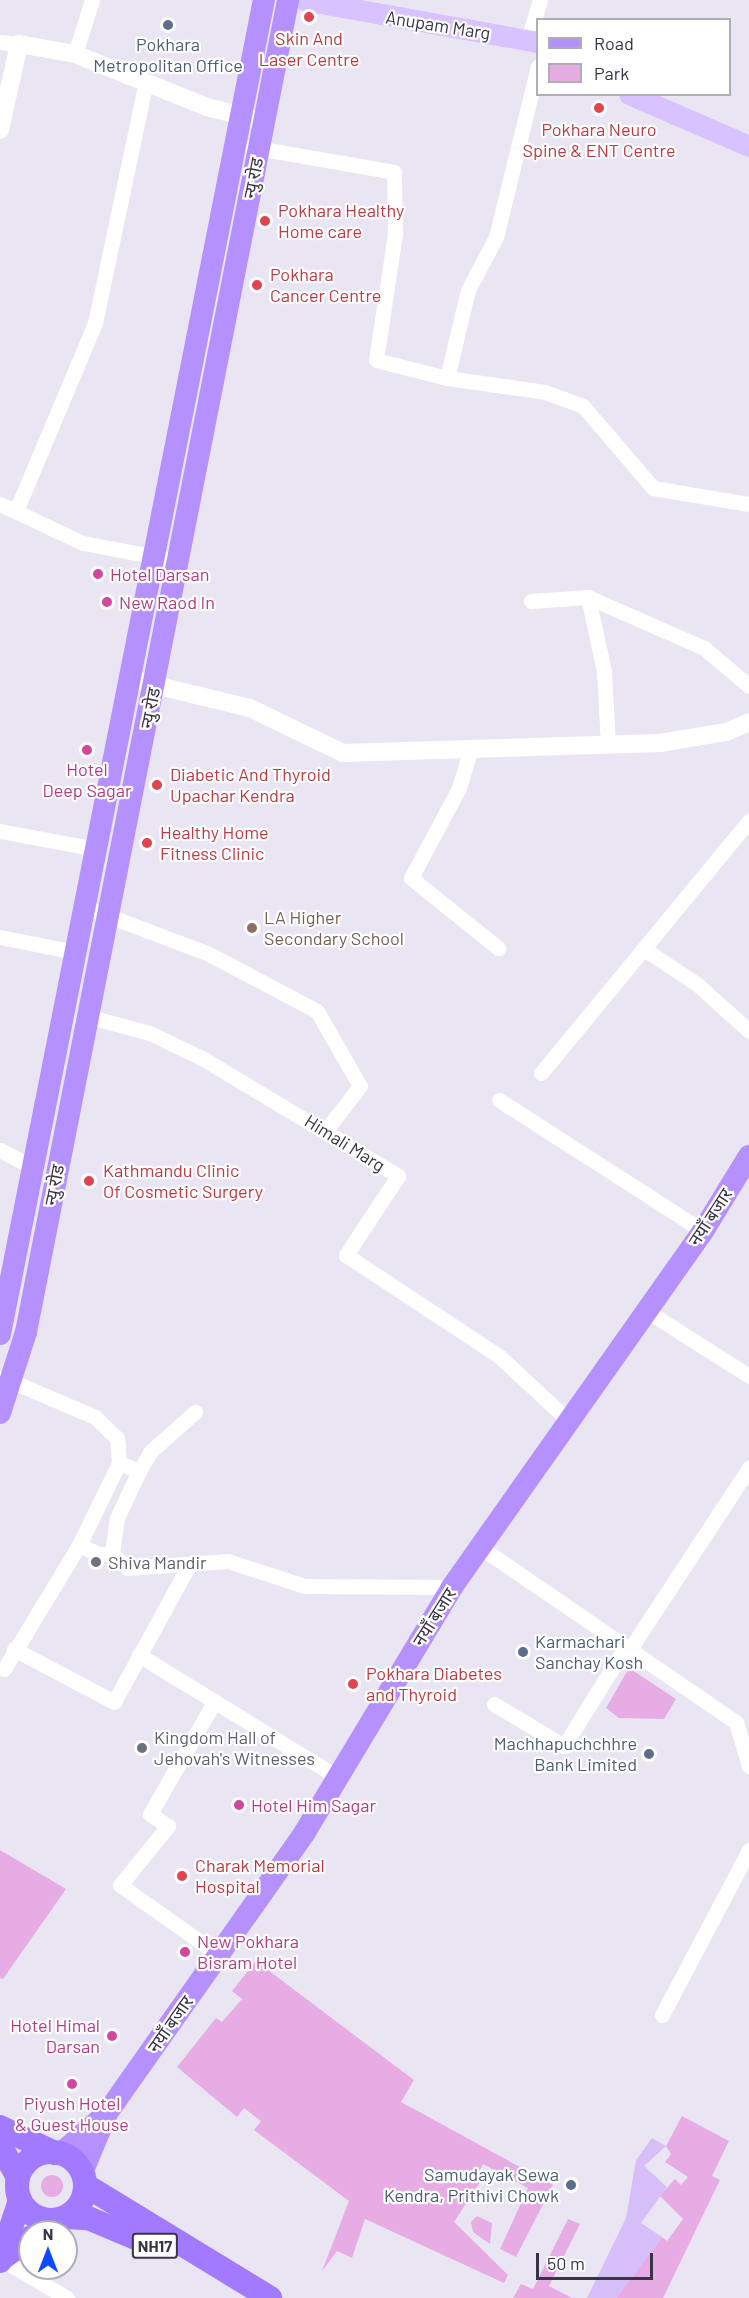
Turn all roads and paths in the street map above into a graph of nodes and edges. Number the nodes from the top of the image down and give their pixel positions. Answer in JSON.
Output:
{"nodes":[{"id":1,"x":92,"y":0,"type":"edge"},
{"id":2,"x":540,"y":0,"type":"edge"},
{"id":3,"x":282,"y":1,"type":"edge"},
{"id":4,"x":537,"y":18,"type":"edge"},
{"id":5,"x":536,"y":23,"type":"edge"},
{"id":6,"x":533,"y":40,"type":"edge"},
{"id":7,"x":0,"y":42,"type":"edge"},
{"id":8,"x":19,"y":44,"type":"junction"},
{"id":9,"x":75,"y":54,"type":"junction"},
{"id":10,"x":536,"y":70,"type":"edge"},
{"id":11,"x":146,"y":81,"type":"junction"},
{"id":12,"x":634,"y":96,"type":"edge"},
{"id":13,"x":242,"y":118,"type":"junction"},
{"id":14,"x":265,"y":120,"type":"junction"},
{"id":15,"x":0,"y":130,"type":"edge"},
{"id":16,"x":237,"y":145,"type":"junction"},
{"id":17,"x":749,"y":146,"type":"edge"},
{"id":18,"x":260,"y":148,"type":"junction"},
{"id":19,"x":447,"y":378,"type":"junction"},
{"id":20,"x":0,"y":504,"type":"edge"},
{"id":21,"x":749,"y":504,"type":"edge"},
{"id":22,"x":16,"y":511,"type":"junction"},
{"id":23,"x":154,"y":556,"type":"junction"},
{"id":24,"x":177,"y":561,"type":"junction"},
{"id":25,"x":588,"y":597,"type":"junction"},
{"id":26,"x":531,"y":602,"type":"dead end"},
{"id":27,"x":130,"y":679,"type":"junction"},
{"id":28,"x":154,"y":685,"type":"junction"},
{"id":29,"x":749,"y":686,"type":"edge"},
{"id":30,"x":749,"y":722,"type":"edge"},
{"id":31,"x":608,"y":744,"type":"junction"},
{"id":32,"x":471,"y":748,"type":"junction"},
{"id":33,"x":749,"y":821,"type":"edge"},
{"id":34,"x":0,"y":831,"type":"edge"},
{"id":35,"x":97,"y":849,"type":"junction"},
{"id":36,"x":85,"y":907,"type":"junction"},
{"id":37,"x":107,"y":916,"type":"junction"},
{"id":38,"x":0,"y":937,"type":"edge"},
{"id":39,"x":498,"y":948,"type":"dead end"},
{"id":40,"x":647,"y":951,"type":"junction"},
{"id":41,"x":75,"y":952,"type":"junction"},
{"id":42,"x":86,"y":1016,"type":"junction"},
{"id":43,"x":749,"y":1031,"type":"edge"},
{"id":44,"x":541,"y":1073,"type":"dead end"},
{"id":45,"x":499,"y":1100,"type":"dead end"},
{"id":46,"x":326,"y":1130,"type":"junction"},
{"id":47,"x":0,"y":1150,"type":"edge"},
{"id":48,"x":749,"y":1156,"type":"edge"},
{"id":49,"x":36,"y":1169,"type":"junction"},
{"id":50,"x":703,"y":1231,"type":"junction"},
{"id":51,"x":647,"y":1311,"type":"junction"},
{"id":52,"x":1,"y":1325,"type":"edge"},
{"id":53,"x":749,"y":1376,"type":"edge"},
{"id":54,"x":6,"y":1380,"type":"edge"},
{"id":55,"x":195,"y":1412,"type":"dead end"},
{"id":56,"x":0,"y":1413,"type":"edge"},
{"id":57,"x":568,"y":1420,"type":"junction"},
{"id":58,"x":119,"y":1463,"type":"junction"},
{"id":59,"x":749,"y":1468,"type":"edge"},
{"id":60,"x":139,"y":1471,"type":"junction"},
{"id":61,"x":79,"y":1545,"type":"junction"},
{"id":62,"x":480,"y":1547,"type":"junction"},
{"id":63,"x":112,"y":1553,"type":"junction"},
{"id":64,"x":190,"y":1563,"type":"junction"},
{"id":65,"x":452,"y":1587,"type":"junction"},
{"id":66,"x":628,"y":1648,"type":"junction"},
{"id":67,"x":14,"y":1649,"type":"junction"},
{"id":68,"x":139,"y":1655,"type":"junction"},
{"id":69,"x":4,"y":1669,"type":"dead end"},
{"id":70,"x":213,"y":1704,"type":"junction"},
{"id":71,"x":494,"y":1704,"type":"dead end"},
{"id":72,"x":749,"y":1766,"type":"edge"},
{"id":73,"x":339,"y":1778,"type":"junction"},
{"id":74,"x":749,"y":1850,"type":"edge"},
{"id":75,"x":219,"y":1954,"type":"junction"},
{"id":76,"x":662,"y":2014,"type":"dead end"},
{"id":77,"x":107,"y":2113,"type":"junction"},
{"id":78,"x":0,"y":2127,"type":"edge"},
{"id":79,"x":0,"y":2145,"type":"edge"},
{"id":80,"x":57,"y":2153,"type":"junction"},
{"id":81,"x":84,"y":2179,"type":"junction"},
{"id":82,"x":19,"y":2188,"type":"junction"},
{"id":83,"x":63,"y":2218,"type":"junction"},
{"id":84,"x":59,"y":2220,"type":"edge"},
{"id":85,"x":18,"y":2247,"type":"edge"},
{"id":86,"x":0,"y":2260,"type":"edge"},
{"id":87,"x":252,"y":2292,"type":"edge"},
{"id":88,"x":67,"y":2298,"type":"edge"}],
"edges":[{"from":1,"to":9,"type":"street"},
{"from":2,"to":4,"type":"street"},
{"from":3,"to":6,"type":"main road","name":"Anupam Marg"},
{"from":3,"to":13,"type":"main road","name":"न्यु रोड"},
{"from":3,"to":14,"type":"main road","name":"न्यु रोड"},
{"from":5,"to":6,"type":"street"},
{"from":7,"to":8,"type":"street"},
{"from":8,"to":9,"type":"street"},
{"from":8,"to":15,"type":"street"},
{"from":9,"to":11,"type":"street"},
{"from":10,"to":19,"type":"street"},
{"from":11,"to":13,"type":"street"},
{"from":11,"to":22,"type":"street"},
{"from":12,"to":17,"type":"main road"},
{"from":13,"to":14,"type":"street"},
{"from":13,"to":16,"type":"main road","name":"न्यु रोड"},
{"from":14,"to":18,"type":"main road","name":"न्यु रोड"},
{"from":16,"to":18,"type":"street"},
{"from":16,"to":23,"type":"main road","name":"न्यु रोड"},
{"from":18,"to":19,"type":"street"},
{"from":18,"to":24,"type":"main road","name":"न्यु रोड"},
{"from":19,"to":21,"type":"street"},
{"from":20,"to":22,"type":"street"},
{"from":22,"to":23,"type":"street"},
{"from":23,"to":24,"type":"street"},
{"from":23,"to":27,"type":"main road","name":"न्यु रोड"},
{"from":24,"to":28,"type":"main road","name":"न्यु रोड"},
{"from":25,"to":26,"type":"street"},
{"from":25,"to":29,"type":"street"},
{"from":25,"to":31,"type":"street"},
{"from":27,"to":28,"type":"street"},
{"from":27,"to":35,"type":"main road","name":"न्यु रोड"},
{"from":28,"to":32,"type":"street"},
{"from":28,"to":37,"type":"main road","name":"न्यु रोड"},
{"from":30,"to":31,"type":"street"},
{"from":31,"to":32,"type":"street"},
{"from":32,"to":39,"type":"street"},
{"from":33,"to":40,"type":"street"},
{"from":34,"to":35,"type":"street"},
{"from":35,"to":36,"type":"main road","name":"न्यु रोड"},
{"from":36,"to":37,"type":"street"},
{"from":36,"to":41,"type":"main road","name":"न्यु रोड"},
{"from":37,"to":42,"type":"main road","name":"न्यु रोड"},
{"from":37,"to":46,"type":"street"},
{"from":38,"to":41,"type":"street"},
{"from":40,"to":43,"type":"street"},
{"from":40,"to":44,"type":"street"},
{"from":41,"to":49,"type":"main road","name":"न्यु रोड"},
{"from":42,"to":46,"type":"street","name":"Himali Marg"},
{"from":42,"to":54,"type":"main road","name":"न्यु रोड"},
{"from":45,"to":50,"type":"street"},
{"from":46,"to":57,"type":"street","name":"Himali Marg"},
{"from":47,"to":49,"type":"street"},
{"from":48,"to":50,"type":"main road","name":"नयाँ बजार"},
{"from":49,"to":52,"type":"main road","name":"न्यु रोड"},
{"from":50,"to":51,"type":"main road","name":"नयाँ बजार"},
{"from":51,"to":53,"type":"street"},
{"from":51,"to":57,"type":"main road","name":"नयाँ बजार"},
{"from":54,"to":56,"type":"main road","name":"न्यु रोड"},
{"from":54,"to":58,"type":"street"},
{"from":55,"to":60,"type":"street"},
{"from":57,"to":62,"type":"main road","name":"नयाँ बजार"},
{"from":58,"to":60,"type":"street"},
{"from":58,"to":61,"type":"street"},
{"from":59,"to":66,"type":"street"},
{"from":60,"to":63,"type":"street"},
{"from":61,"to":63,"type":"street"},
{"from":61,"to":67,"type":"street"},
{"from":62,"to":65,"type":"main road","name":"नयाँ बजार"},
{"from":62,"to":66,"type":"street"},
{"from":63,"to":64,"type":"street"},
{"from":64,"to":65,"type":"street"},
{"from":64,"to":68,"type":"street"},
{"from":65,"to":73,"type":"main road","name":"नयाँ बजार"},
{"from":66,"to":71,"type":"street"},
{"from":66,"to":72,"type":"street"},
{"from":67,"to":68,"type":"street"},
{"from":67,"to":69,"type":"street"},
{"from":68,"to":70,"type":"street"},
{"from":70,"to":73,"type":"street"},
{"from":70,"to":75,"type":"street"},
{"from":73,"to":75,"type":"main road","name":"नयाँ बजार"},
{"from":74,"to":76,"type":"street"},
{"from":75,"to":77,"type":"main road","name":"नयाँ बजार"},
{"from":77,"to":80,"type":"main road"},
{"from":77,"to":81,"type":"main road"},
{"from":78,"to":80,"type":"highway"},
{"from":79,"to":82,"type":"highway"},
{"from":80,"to":81,"type":"highway"},
{"from":80,"to":82,"type":"highway"},
{"from":81,"to":83,"type":"highway"},
{"from":81,"to":87,"type":"highway","number":"NH17"},
{"from":82,"to":83,"type":"highway"},
{"from":82,"to":86,"type":"highway"},
{"from":83,"to":84,"type":"highway"},
{"from":83,"to":87,"type":"highway","number":"NH17"},
{"from":85,"to":86,"type":"highway"},
{"from":86,"to":88,"type":"street"}]}
